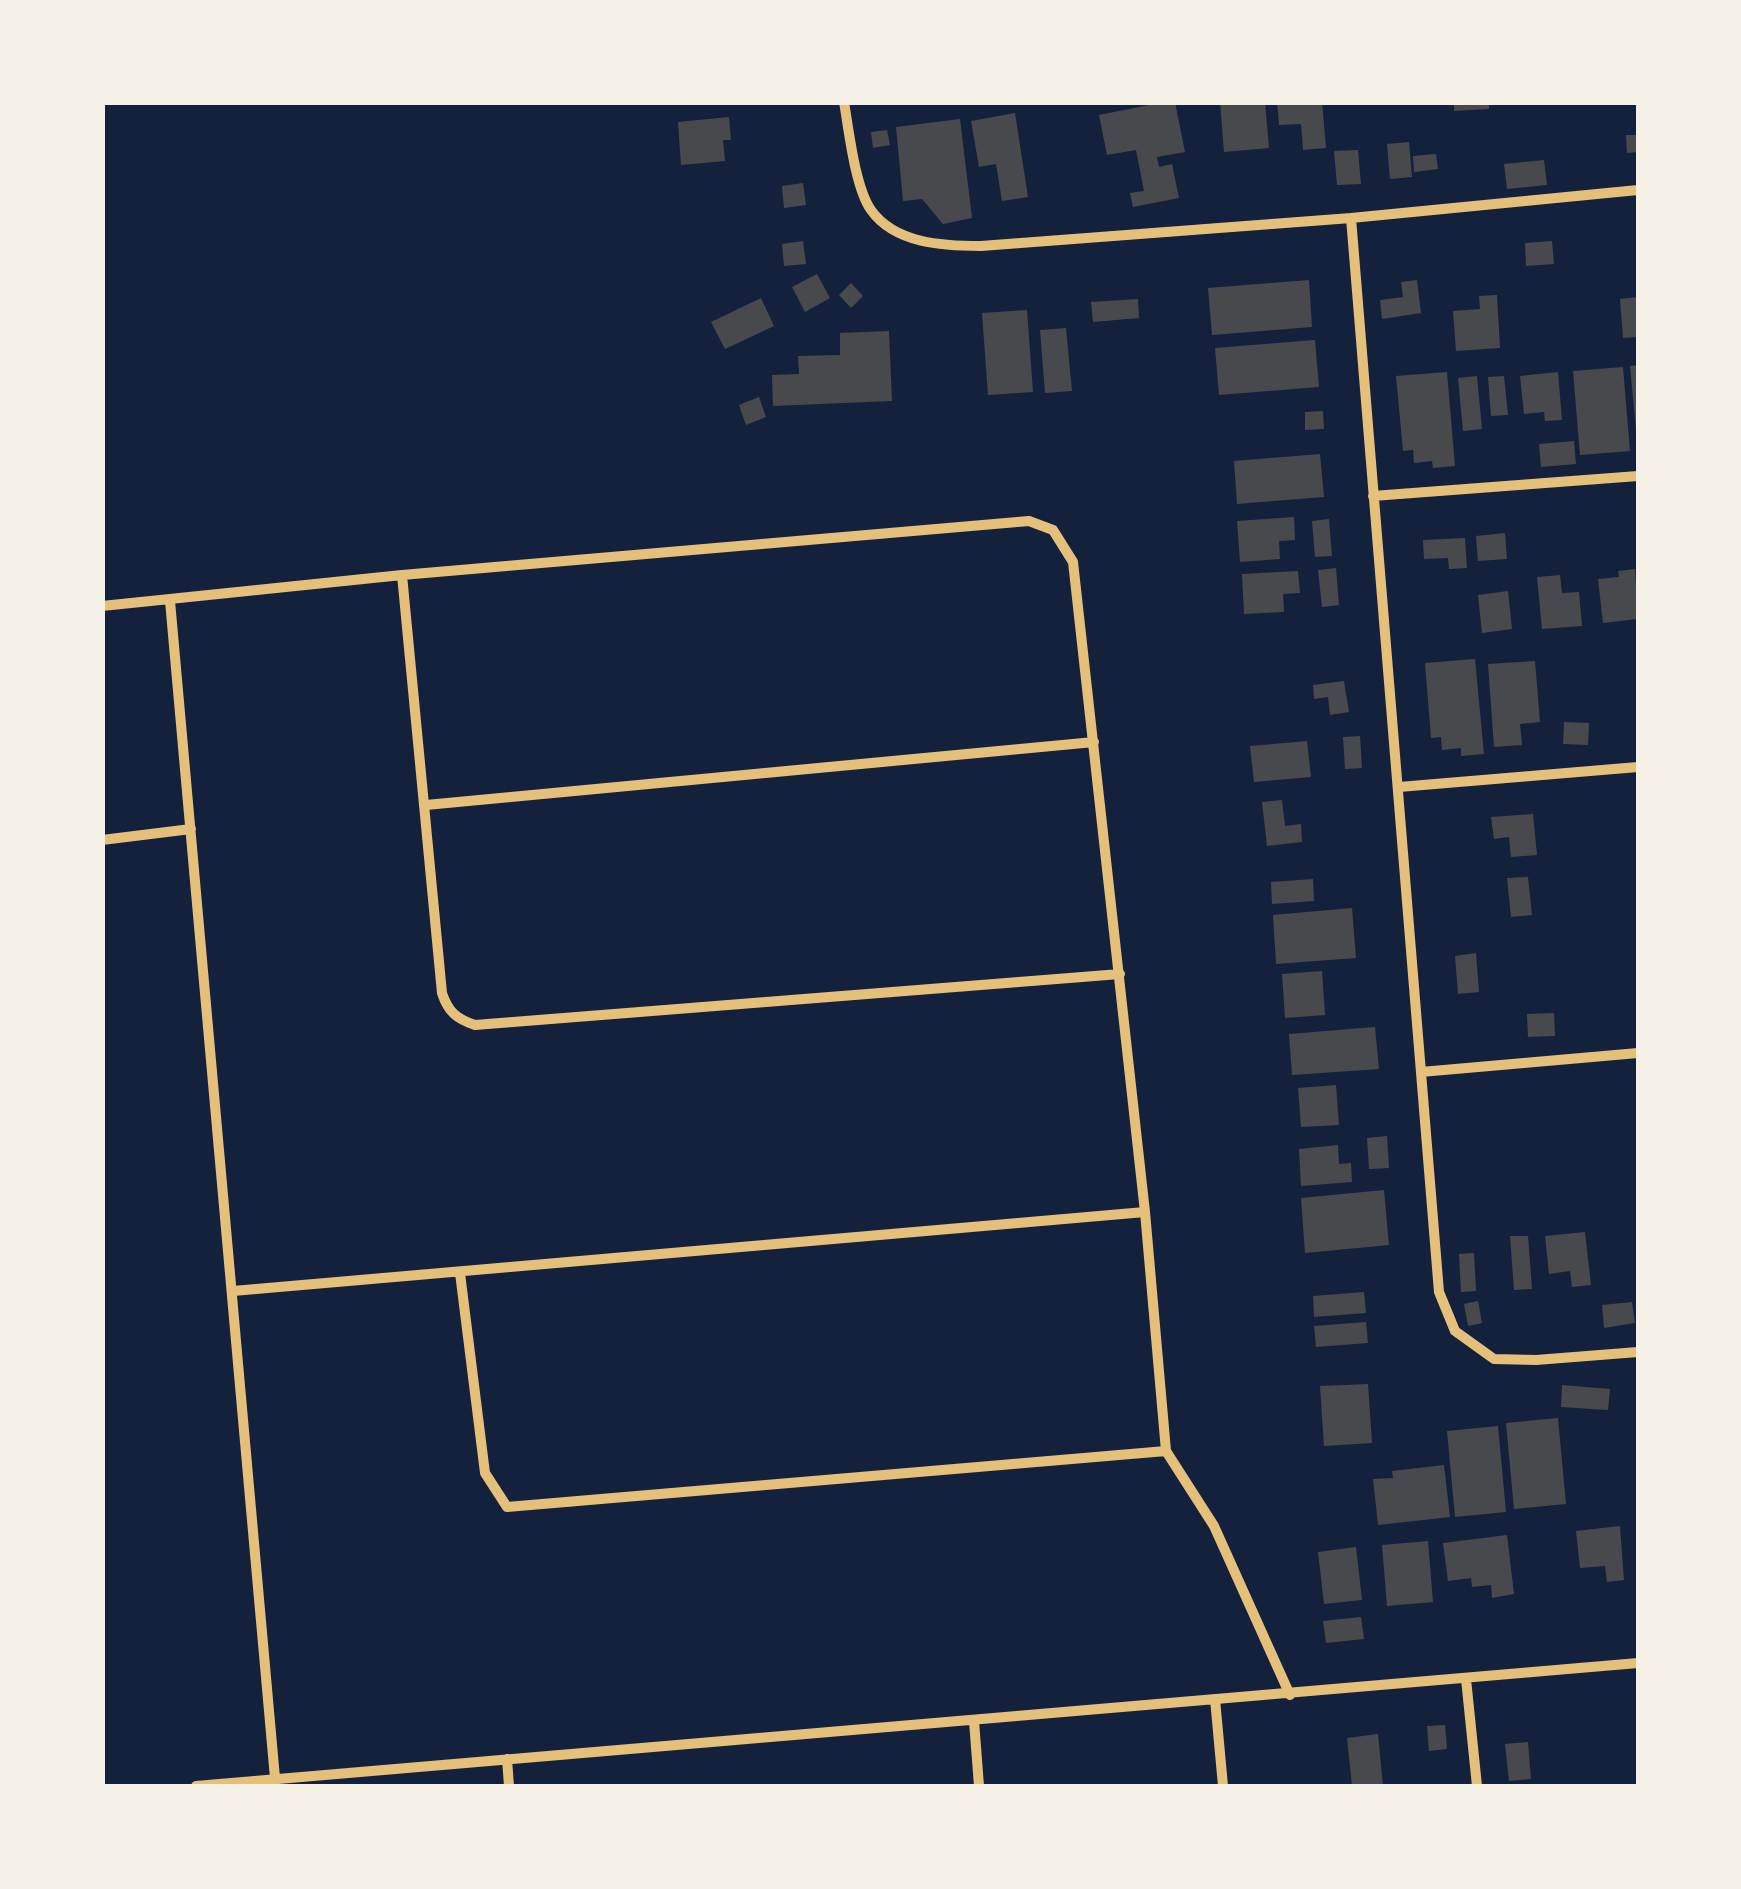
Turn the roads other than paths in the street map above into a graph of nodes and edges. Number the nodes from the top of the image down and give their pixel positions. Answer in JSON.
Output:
{"nodes":[{"id":1,"x":844,"y":102,"type":"edge"},
{"id":2,"x":1638,"y":190,"type":"edge"},
{"id":3,"x":1351,"y":218,"type":"junction"},
{"id":4,"x":1638,"y":476,"type":"edge"},
{"id":5,"x":1373,"y":496,"type":"junction"},
{"id":6,"x":402,"y":575,"type":"junction"},
{"id":7,"x":170,"y":600,"type":"junction"},
{"id":8,"x":102,"y":606,"type":"edge"},
{"id":9,"x":1094,"y":742,"type":"junction"},
{"id":10,"x":1638,"y":767,"type":"edge"},
{"id":11,"x":1399,"y":786,"type":"junction"},
{"id":12,"x":426,"y":805,"type":"junction"},
{"id":13,"x":191,"y":828,"type":"junction"},
{"id":14,"x":102,"y":840,"type":"edge"},
{"id":15,"x":1120,"y":974,"type":"junction"},
{"id":16,"x":1638,"y":1053,"type":"edge"},
{"id":17,"x":1421,"y":1072,"type":"junction"},
{"id":18,"x":1145,"y":1212,"type":"junction"},
{"id":19,"x":460,"y":1273,"type":"junction"},
{"id":20,"x":233,"y":1291,"type":"junction"},
{"id":21,"x":1638,"y":1352,"type":"edge"},
{"id":22,"x":1166,"y":1451,"type":"junction"},
{"id":23,"x":1638,"y":1663,"type":"edge"},
{"id":24,"x":1466,"y":1679,"type":"junction"},
{"id":25,"x":1290,"y":1695,"type":"junction"},
{"id":26,"x":1216,"y":1700,"type":"junction"},
{"id":27,"x":974,"y":1720,"type":"junction"},
{"id":28,"x":507,"y":1759,"type":"junction"},
{"id":29,"x":274,"y":1778,"type":"junction"},
{"id":30,"x":196,"y":1786,"type":"edge"},
{"id":31,"x":509,"y":1786,"type":"edge"},
{"id":32,"x":979,"y":1786,"type":"edge"},
{"id":33,"x":1223,"y":1786,"type":"edge"},
{"id":34,"x":1477,"y":1786,"type":"edge"}],
"edges":[{"from":1,"to":3,"type":"street"},
{"from":2,"to":3,"type":"street"},
{"from":3,"to":5,"type":"street"},
{"from":4,"to":5,"type":"street"},
{"from":5,"to":11,"type":"street"},
{"from":6,"to":7,"type":"street"},
{"from":6,"to":9,"type":"street"},
{"from":6,"to":12,"type":"street"},
{"from":7,"to":8,"type":"street"},
{"from":7,"to":13,"type":"street"},
{"from":9,"to":12,"type":"street"},
{"from":9,"to":15,"type":"street"},
{"from":10,"to":11,"type":"street"},
{"from":11,"to":17,"type":"street"},
{"from":12,"to":15,"type":"street"},
{"from":13,"to":14,"type":"street"},
{"from":13,"to":20,"type":"street"},
{"from":15,"to":18,"type":"street"},
{"from":16,"to":17,"type":"street"},
{"from":17,"to":21,"type":"street"},
{"from":18,"to":19,"type":"street"},
{"from":18,"to":22,"type":"street"},
{"from":19,"to":20,"type":"street"},
{"from":19,"to":22,"type":"street"},
{"from":20,"to":29,"type":"street"},
{"from":22,"to":25,"type":"street"},
{"from":23,"to":24,"type":"street"},
{"from":24,"to":25,"type":"street"},
{"from":24,"to":34,"type":"street"},
{"from":25,"to":26,"type":"street"},
{"from":26,"to":27,"type":"street"},
{"from":26,"to":33,"type":"street"},
{"from":27,"to":28,"type":"street"},
{"from":27,"to":32,"type":"street"},
{"from":28,"to":29,"type":"street"},
{"from":28,"to":31,"type":"street"},
{"from":29,"to":30,"type":"street"}]}
